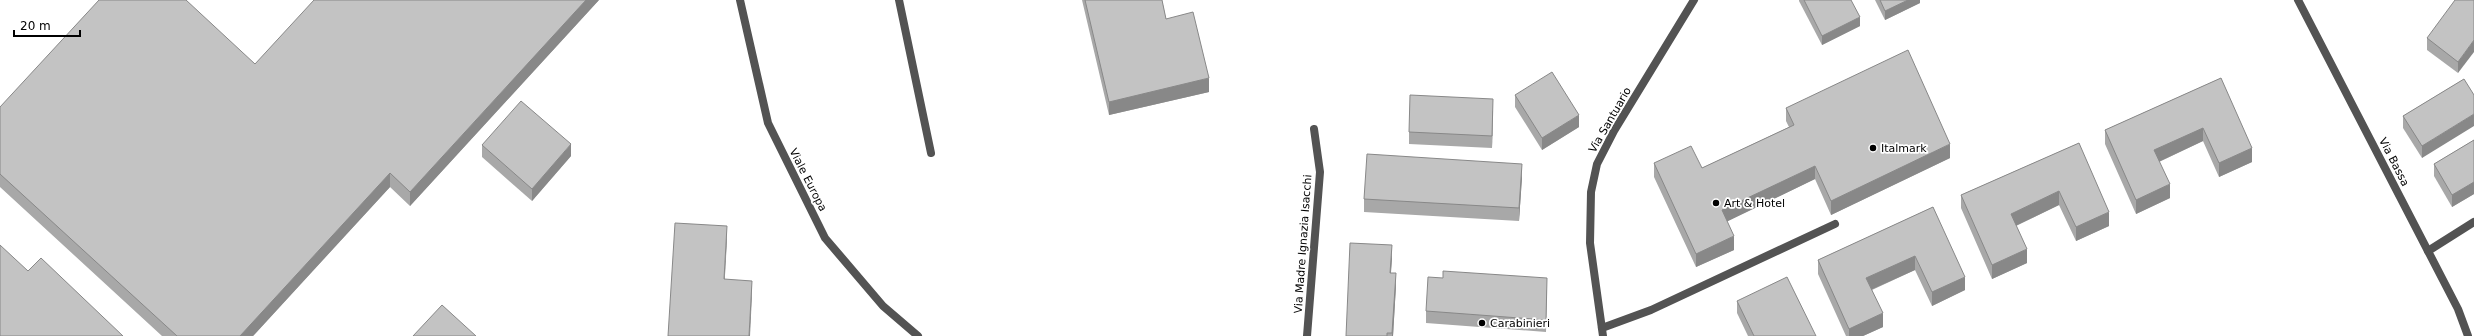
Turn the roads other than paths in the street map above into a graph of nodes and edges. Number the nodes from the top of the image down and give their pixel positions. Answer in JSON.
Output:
{"nodes":[{"id":1,"x":740,"y":0,"type":"edge"},
{"id":2,"x":900,"y":0,"type":"edge"},
{"id":3,"x":1694,"y":0,"type":"edge"},
{"id":4,"x":2298,"y":0,"type":"edge"},
{"id":5,"x":1314,"y":129,"type":"dead end"},
{"id":6,"x":931,"y":153,"type":"dead end"},
{"id":7,"x":2474,"y":222,"type":"edge"},
{"id":8,"x":1835,"y":224,"type":"dead end"},
{"id":9,"x":2428,"y":251,"type":"junction"},
{"id":10,"x":1603,"y":332,"type":"edge"},
{"id":11,"x":918,"y":336,"type":"edge"},
{"id":12,"x":1307,"y":336,"type":"edge"},
{"id":13,"x":2468,"y":336,"type":"edge"}],
"edges":[{"from":1,"to":11,"type":"street","name":"Viale Europa"},
{"from":2,"to":6,"type":"street"},
{"from":3,"to":10,"type":"street","name":"Via Santuario"},
{"from":4,"to":9,"type":"street","name":"Via Bassa"},
{"from":5,"to":12,"type":"street","name":"Via Madre Ignazia Isacchi"},
{"from":7,"to":9,"type":"street"},
{"from":8,"to":10,"type":"street"},
{"from":9,"to":13,"type":"street","name":"Via Bassa"}]}
